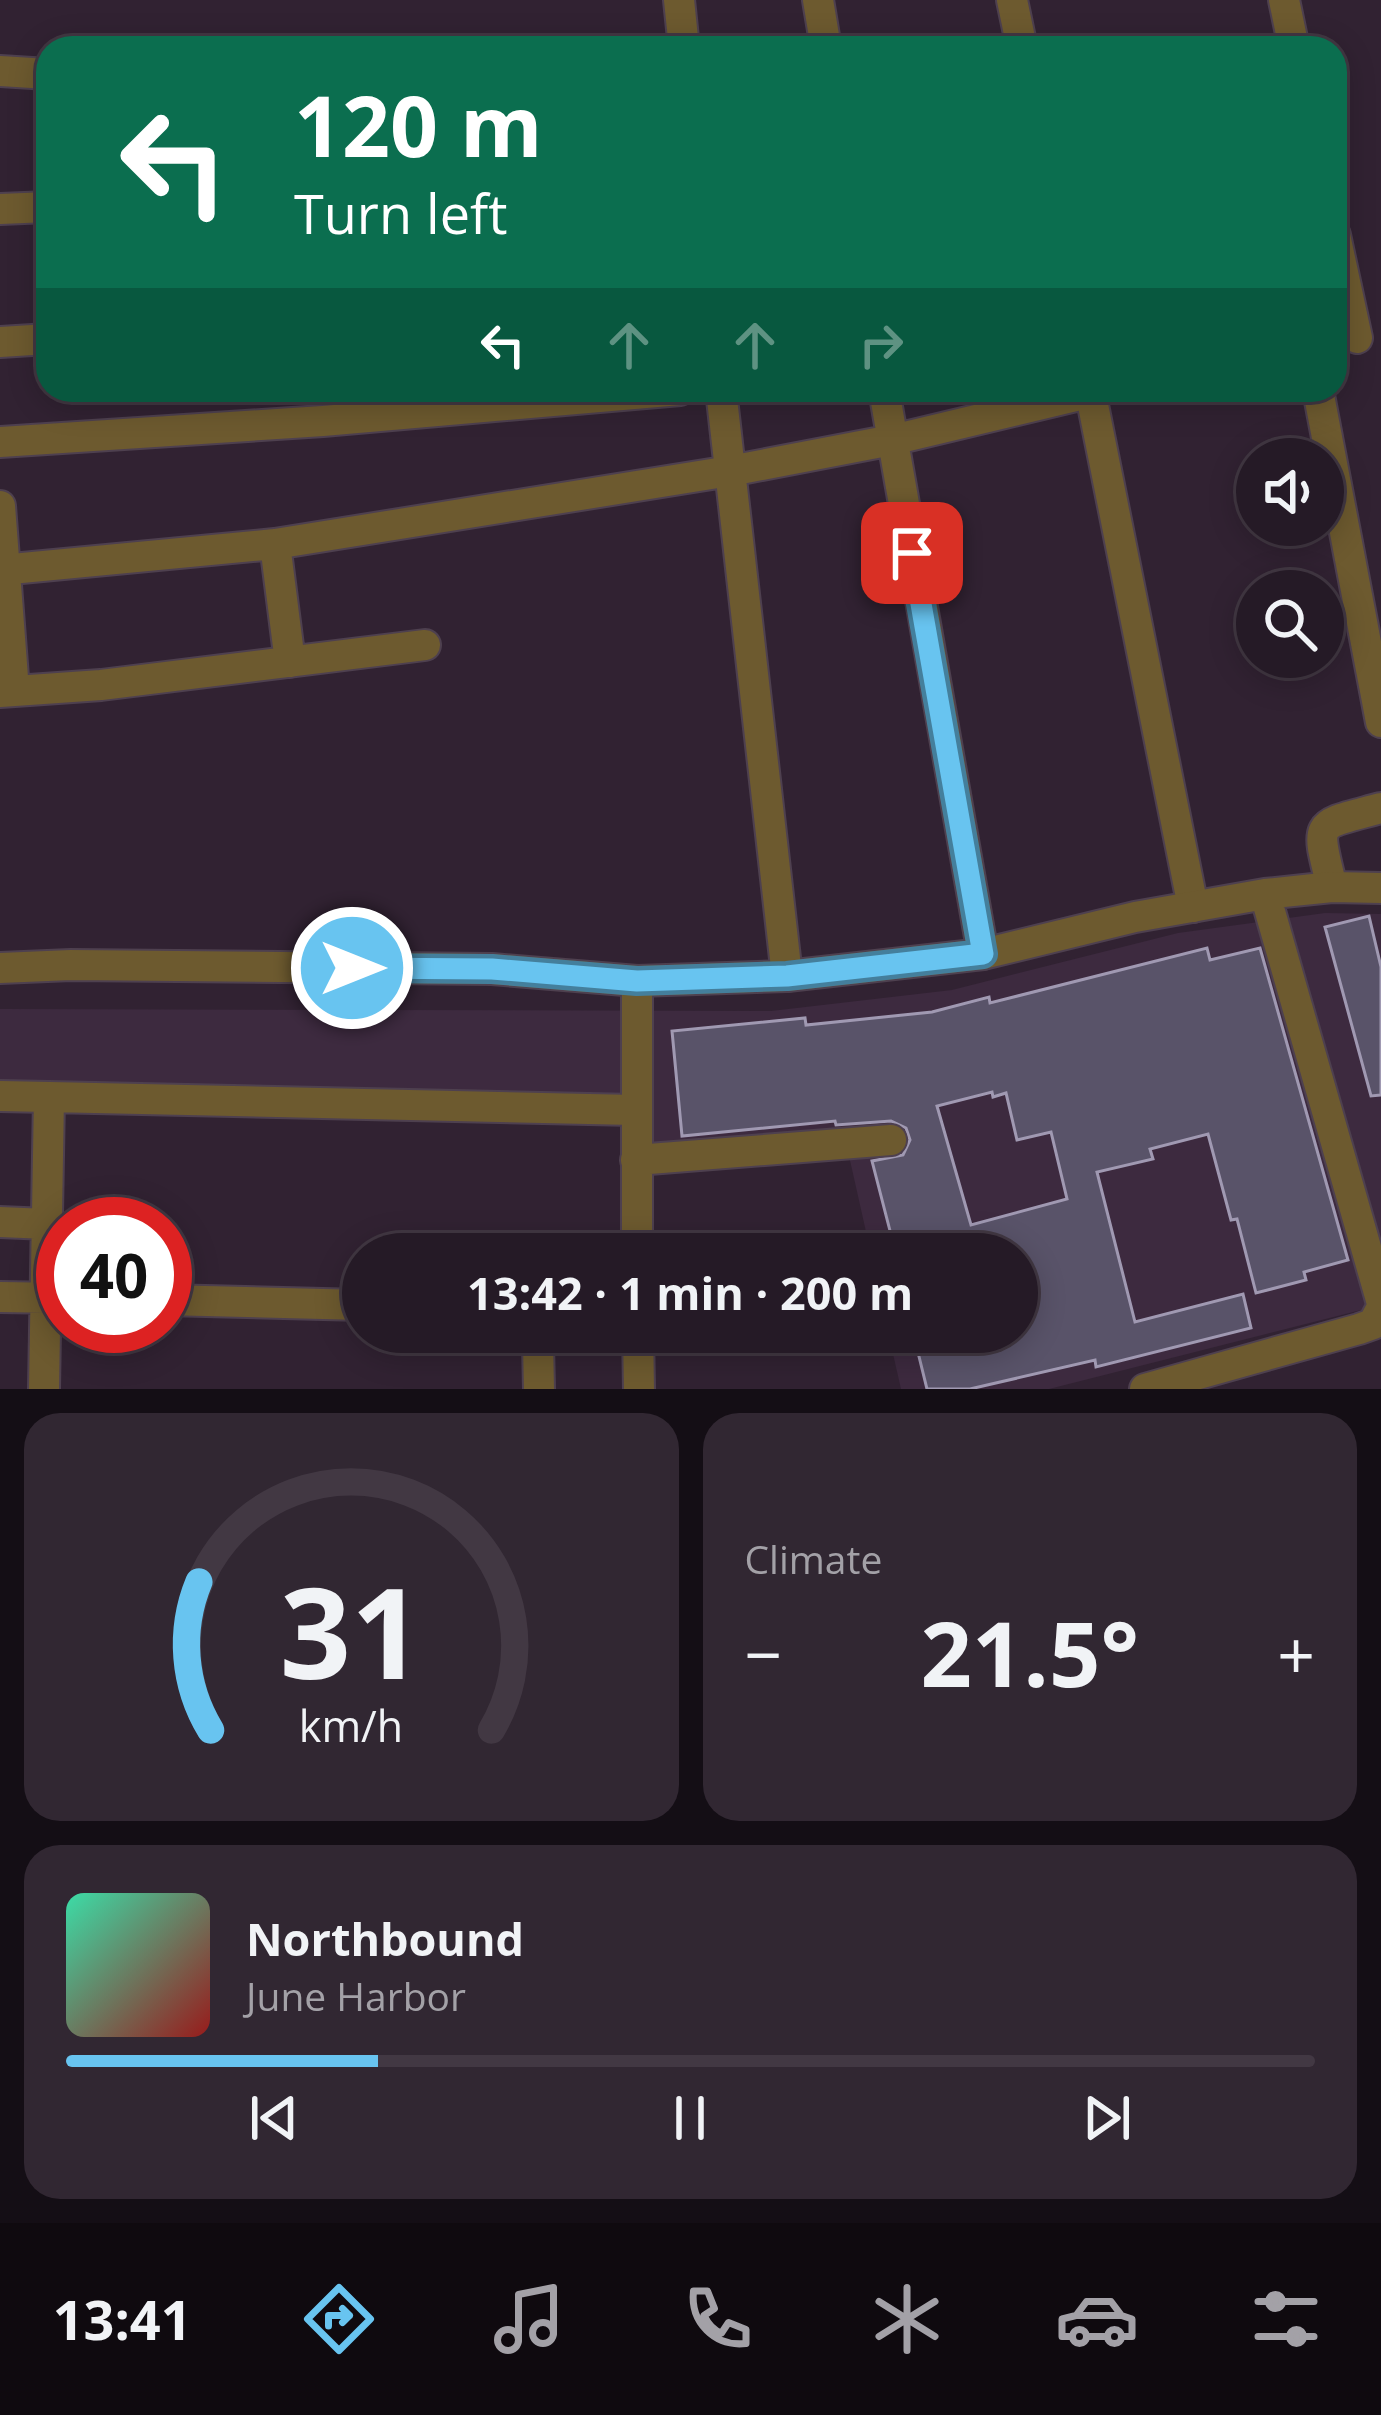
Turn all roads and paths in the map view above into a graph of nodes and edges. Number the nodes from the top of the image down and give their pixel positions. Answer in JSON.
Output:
{"nodes":[{"id":1,"x":679,"y":0,"type":"edge"},
{"id":2,"x":818,"y":0,"type":"edge"},
{"id":3,"x":1012,"y":0,"type":"edge"},
{"id":4,"x":1284,"y":0,"type":"edge"},
{"id":5,"x":683,"y":36,"type":"edge"},
{"id":6,"x":824,"y":36,"type":"edge"},
{"id":7,"x":1020,"y":36,"type":"edge"},
{"id":8,"x":1292,"y":36,"type":"edge"},
{"id":9,"x":0,"y":71,"type":"edge"},
{"id":10,"x":36,"y":73,"type":"edge"},
{"id":11,"x":36,"y":208,"type":"edge"},
{"id":12,"x":0,"y":209,"type":"edge"},
{"id":13,"x":1347,"y":288,"type":"edge"},
{"id":14,"x":1358,"y":337,"type":"edge"},
{"id":15,"x":36,"y":340,"type":"edge"},
{"id":16,"x":0,"y":342,"type":"edge"},
{"id":17,"x":542,"y":402,"type":"edge"},
{"id":18,"x":722,"y":402,"type":"edge"},
{"id":19,"x":886,"y":402,"type":"edge"},
{"id":20,"x":1049,"y":402,"type":"edge"},
{"id":21,"x":1096,"y":402,"type":"edge"},
{"id":22,"x":1320,"y":402,"type":"edge"},
{"id":23,"x":892,"y":440,"type":"junction"},
{"id":24,"x":0,"y":442,"type":"edge"},
{"id":25,"x":730,"y":471,"type":"junction"},
{"id":26,"x":0,"y":506,"type":"edge"},
{"id":27,"x":274,"y":544,"type":"junction"},
{"id":28,"x":2,"y":570,"type":"edge"},
{"id":29,"x":425,"y":644,"type":"dead end"},
{"id":30,"x":290,"y":662,"type":"junction"},
{"id":31,"x":7,"y":692,"type":"edge"},
{"id":32,"x":1381,"y":722,"type":"edge"},
{"id":33,"x":1381,"y":808,"type":"edge"},
{"id":34,"x":1332,"y":887,"type":"junction"},
{"id":35,"x":1381,"y":888,"type":"edge"},
{"id":36,"x":1265,"y":894,"type":"junction"},
{"id":37,"x":1193,"y":907,"type":"junction"},
{"id":38,"x":983,"y":954,"type":"junction"},
{"id":39,"x":0,"y":968,"type":"edge"},
{"id":40,"x":787,"y":976,"type":"junction"},
{"id":41,"x":637,"y":981,"type":"junction"},
{"id":42,"x":0,"y":1096,"type":"edge"},
{"id":43,"x":49,"y":1097,"type":"junction"},
{"id":44,"x":635,"y":1110,"type":"junction"},
{"id":45,"x":891,"y":1140,"type":"dead end"},
{"id":46,"x":636,"y":1160,"type":"junction"},
{"id":47,"x":47,"y":1197,"type":"edge"},
{"id":48,"x":0,"y":1222,"type":"edge"},
{"id":49,"x":36,"y":1224,"type":"edge"},
{"id":50,"x":637,"y":1233,"type":"edge"},
{"id":51,"x":0,"y":1297,"type":"edge"},
{"id":52,"x":36,"y":1298,"type":"edge"},
{"id":53,"x":192,"y":1301,"type":"edge"},
{"id":54,"x":342,"y":1304,"type":"edge"},
{"id":55,"x":1380,"y":1310,"type":"edge"},
{"id":56,"x":48,"y":1353,"type":"edge"},
{"id":57,"x":536,"y":1353,"type":"edge"},
{"id":58,"x":638,"y":1353,"type":"edge"},
{"id":59,"x":1155,"y":1388,"type":"edge"},
{"id":60,"x":44,"y":1389,"type":"edge"},
{"id":61,"x":539,"y":1389,"type":"edge"},
{"id":62,"x":639,"y":1389,"type":"edge"}],
"edges":[{"from":1,"to":5,"type":"street"},
{"from":2,"to":6,"type":"street"},
{"from":3,"to":7,"type":"street"},
{"from":4,"to":8,"type":"street"},
{"from":9,"to":10,"type":"street"},
{"from":11,"to":12,"type":"street"},
{"from":13,"to":14,"type":"street"},
{"from":15,"to":16,"type":"street"},
{"from":17,"to":24,"type":"street"},
{"from":18,"to":25,"type":"street"},
{"from":19,"to":23,"type":"street"},
{"from":20,"to":23,"type":"street"},
{"from":21,"to":37,"type":"street"},
{"from":22,"to":32,"type":"street"},
{"from":23,"to":25,"type":"street"},
{"from":23,"to":38,"type":"street"},
{"from":25,"to":27,"type":"street"},
{"from":25,"to":40,"type":"street"},
{"from":26,"to":28,"type":"street"},
{"from":27,"to":28,"type":"street"},
{"from":27,"to":30,"type":"street"},
{"from":28,"to":31,"type":"street"},
{"from":29,"to":30,"type":"street"},
{"from":30,"to":31,"type":"street"},
{"from":33,"to":34,"type":"street"},
{"from":34,"to":35,"type":"street"},
{"from":34,"to":36,"type":"street"},
{"from":36,"to":37,"type":"street"},
{"from":36,"to":55,"type":"street"},
{"from":37,"to":38,"type":"street"},
{"from":38,"to":40,"type":"street"},
{"from":39,"to":41,"type":"street"},
{"from":40,"to":41,"type":"street"},
{"from":41,"to":44,"type":"street"},
{"from":42,"to":43,"type":"street"},
{"from":43,"to":44,"type":"street"},
{"from":43,"to":47,"type":"street"},
{"from":44,"to":46,"type":"street"},
{"from":45,"to":46,"type":"street"},
{"from":46,"to":50,"type":"street"},
{"from":48,"to":49,"type":"street"},
{"from":51,"to":52,"type":"street"},
{"from":53,"to":54,"type":"street"},
{"from":55,"to":59,"type":"street"},
{"from":56,"to":60,"type":"street"},
{"from":57,"to":61,"type":"street"},
{"from":58,"to":62,"type":"street"}]}
